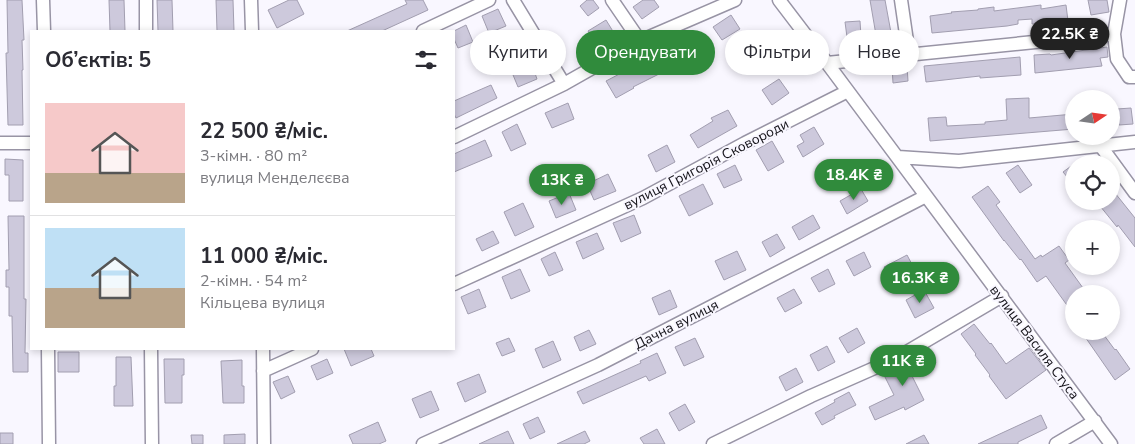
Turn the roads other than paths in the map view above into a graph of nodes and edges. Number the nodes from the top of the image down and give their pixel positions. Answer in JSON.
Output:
{"nodes":[{"id":1,"x":43,"y":0,"type":"edge"},
{"id":2,"x":146,"y":0,"type":"edge"},
{"id":3,"x":489,"y":0,"type":"edge"},
{"id":4,"x":513,"y":0,"type":"edge"},
{"id":5,"x":612,"y":0,"type":"edge"},
{"id":6,"x":735,"y":0,"type":"edge"},
{"id":7,"x":779,"y":0,"type":"edge"},
{"id":8,"x":901,"y":0,"type":"edge"},
{"id":9,"x":1120,"y":0,"type":"edge"},
{"id":10,"x":254,"y":2,"type":"edge"},
{"id":11,"x":44,"y":30,"type":"edge"},
{"id":12,"x":146,"y":30,"type":"edge"},
{"id":13,"x":252,"y":30,"type":"edge"},
{"id":14,"x":425,"y":30,"type":"edge"},
{"id":15,"x":632,"y":30,"type":"edge"},
{"id":16,"x":665,"y":30,"type":"edge"},
{"id":17,"x":802,"y":30,"type":"edge"},
{"id":18,"x":905,"y":30,"type":"edge"},
{"id":19,"x":1114,"y":34,"type":"junction"},
{"id":20,"x":919,"y":53,"type":"edge"},
{"id":21,"x":829,"y":64,"type":"edge"},
{"id":22,"x":580,"y":75,"type":"edge"},
{"id":23,"x":1135,"y":77,"type":"edge"},
{"id":24,"x":564,"y":84,"type":"junction"},
{"id":25,"x":848,"y":91,"type":"junction"},
{"id":26,"x":455,"y":137,"type":"edge"},
{"id":27,"x":1135,"y":142,"type":"edge"},
{"id":28,"x":0,"y":143,"type":"edge"},
{"id":29,"x":30,"y":143,"type":"edge"},
{"id":30,"x":1120,"y":143,"type":"edge"},
{"id":31,"x":1100,"y":145,"type":"joint"},
{"id":32,"x":898,"y":157,"type":"junction"},
{"id":33,"x":1135,"y":192,"type":"edge"},
{"id":34,"x":926,"y":196,"type":"junction"},
{"id":35,"x":455,"y":284,"type":"edge"},
{"id":36,"x":1002,"y":296,"type":"junction"},
{"id":37,"x":48,"y":350,"type":"edge"},
{"id":38,"x":151,"y":350,"type":"edge"},
{"id":39,"x":262,"y":350,"type":"edge"},
{"id":40,"x":310,"y":350,"type":"edge"},
{"id":41,"x":263,"y":371,"type":"junction"},
{"id":42,"x":1095,"y":421,"type":"junction"},
{"id":43,"x":49,"y":444,"type":"edge"},
{"id":44,"x":152,"y":444,"type":"edge"},
{"id":45,"x":264,"y":444,"type":"edge"},
{"id":46,"x":423,"y":444,"type":"edge"},
{"id":47,"x":713,"y":444,"type":"edge"},
{"id":48,"x":1056,"y":444,"type":"edge"},
{"id":49,"x":1111,"y":444,"type":"edge"}],
"edges":[{"from":1,"to":11,"type":"street"},
{"from":2,"to":12,"type":"street"},
{"from":3,"to":14,"type":"street"},
{"from":4,"to":24,"type":"street"},
{"from":5,"to":15,"type":"street"},
{"from":6,"to":16,"type":"street"},
{"from":7,"to":17,"type":"street","name":"вулиця Василя Стуса"},
{"from":8,"to":18,"type":"street"},
{"from":9,"to":19,"type":"street"},
{"from":10,"to":13,"type":"street"},
{"from":19,"to":20,"type":"street"},
{"from":19,"to":23,"type":"street"},
{"from":21,"to":25,"type":"street","name":"вулиця Василя Стуса"},
{"from":22,"to":24,"type":"street"},
{"from":24,"to":26,"type":"street"},
{"from":25,"to":32,"type":"street","name":"вулиця Василя Стуса"},
{"from":25,"to":35,"type":"street","name":"вулиця Григорія Сковороди"},
{"from":27,"to":30,"type":"street"},
{"from":28,"to":29,"type":"street"},
{"from":31,"to":32,"type":"street"},
{"from":31,"to":33,"type":"street"},
{"from":32,"to":34,"type":"street","name":"вулиця Василя Стуса"},
{"from":34,"to":36,"type":"street","name":"вулиця Василя Стуса"},
{"from":34,"to":46,"type":"street","name":"Дачна вулиця"},
{"from":36,"to":42,"type":"street","name":"вулиця Василя Стуса"},
{"from":36,"to":47,"type":"street"},
{"from":37,"to":43,"type":"street"},
{"from":38,"to":44,"type":"street"},
{"from":39,"to":41,"type":"street"},
{"from":40,"to":41,"type":"street"},
{"from":41,"to":45,"type":"street"},
{"from":42,"to":48,"type":"street"},
{"from":42,"to":49,"type":"street","name":"вулиця Василя Стуса"}]}
